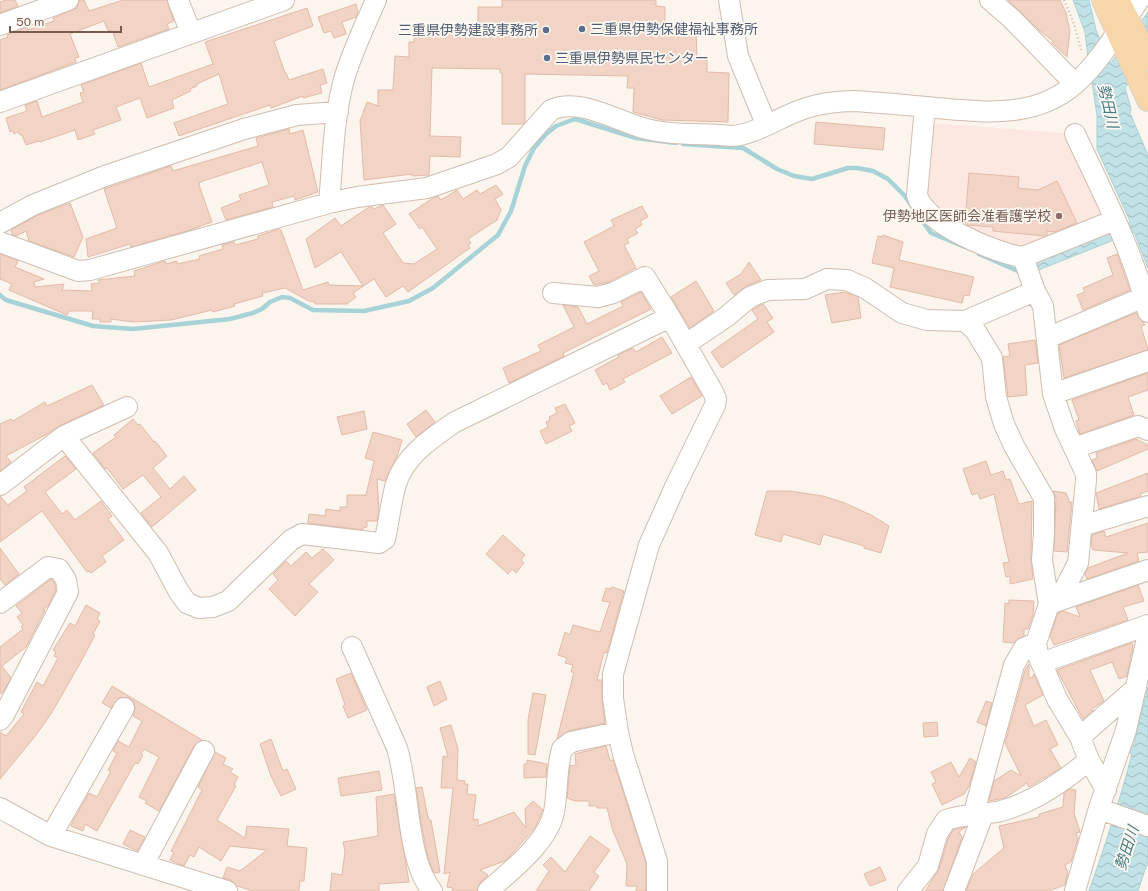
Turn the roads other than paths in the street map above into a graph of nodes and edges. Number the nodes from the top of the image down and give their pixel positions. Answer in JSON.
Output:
{"nodes":[{"id":1,"x":68,"y":0,"type":"edge"},
{"id":2,"x":178,"y":0,"type":"edge"},
{"id":3,"x":284,"y":0,"type":"edge"},
{"id":4,"x":376,"y":0,"type":"edge"},
{"id":5,"x":729,"y":0,"type":"edge"},
{"id":6,"x":990,"y":0,"type":"edge"},
{"id":7,"x":1103,"y":0,"type":"edge"},
{"id":8,"x":31,"y":6,"type":"edge"},
{"id":9,"x":1123,"y":22,"type":"edge"},
{"id":10,"x":0,"y":25,"type":"edge"},
{"id":11,"x":191,"y":33,"type":"junction"},
{"id":12,"x":1142,"y":65,"type":"edge"},
{"id":13,"x":1083,"y":76,"type":"junction"},
{"id":14,"x":1148,"y":100,"type":"edge"},
{"id":15,"x":0,"y":102,"type":"edge"},
{"id":16,"x":925,"y":107,"type":"junction"},
{"id":17,"x":338,"y":112,"type":"junction"},
{"id":18,"x":766,"y":124,"type":"junction"},
{"id":19,"x":1075,"y":134,"type":"dead end"},
{"id":20,"x":329,"y":203,"type":"junction"},
{"id":21,"x":0,"y":223,"type":"edge"},
{"id":22,"x":1119,"y":228,"type":"junction"},
{"id":23,"x":0,"y":242,"type":"edge"},
{"id":24,"x":1029,"y":272,"type":"junction"},
{"id":25,"x":553,"y":293,"type":"dead end"},
{"id":26,"x":1146,"y":304,"type":"edge"},
{"id":27,"x":670,"y":317,"type":"junction"},
{"id":28,"x":965,"y":321,"type":"junction"},
{"id":29,"x":1047,"y":338,"type":"junction"},
{"id":30,"x":686,"y":344,"type":"junction"},
{"id":31,"x":1148,"y":361,"type":"edge"},
{"id":32,"x":1053,"y":394,"type":"junction"},
{"id":33,"x":127,"y":407,"type":"dead end"},
{"id":34,"x":1148,"y":430,"type":"edge"},
{"id":35,"x":64,"y":436,"type":"junction"},
{"id":36,"x":1074,"y":448,"type":"junction"},
{"id":37,"x":0,"y":485,"type":"edge"},
{"id":38,"x":1148,"y":506,"type":"edge"},
{"id":39,"x":1082,"y":526,"type":"junction"},
{"id":40,"x":1148,"y":570,"type":"edge"},
{"id":41,"x":0,"y":603,"type":"edge"},
{"id":42,"x":1049,"y":604,"type":"junction"},
{"id":43,"x":1148,"y":625,"type":"edge"},
{"id":44,"x":1148,"y":634,"type":"edge"},
{"id":45,"x":1036,"y":643,"type":"junction"},
{"id":46,"x":352,"y":647,"type":"dead end"},
{"id":47,"x":1041,"y":663,"type":"junction"},
{"id":48,"x":1136,"y":688,"type":"junction"},
{"id":49,"x":124,"y":708,"type":"dead end"},
{"id":50,"x":0,"y":720,"type":"edge"},
{"id":51,"x":618,"y":732,"type":"junction"},
{"id":52,"x":1080,"y":737,"type":"junction"},
{"id":53,"x":204,"y":751,"type":"dead end"},
{"id":54,"x":1089,"y":760,"type":"junction"},
{"id":55,"x":1103,"y":803,"type":"junction"},
{"id":56,"x":0,"y":808,"type":"edge"},
{"id":57,"x":978,"y":815,"type":"junction"},
{"id":58,"x":1148,"y":826,"type":"edge"},
{"id":59,"x":51,"y":836,"type":"junction"},
{"id":60,"x":143,"y":865,"type":"junction"},
{"id":61,"x":227,"y":891,"type":"edge"},
{"id":62,"x":432,"y":891,"type":"edge"},
{"id":63,"x":488,"y":891,"type":"edge"},
{"id":64,"x":657,"y":891,"type":"edge"},
{"id":65,"x":908,"y":891,"type":"edge"},
{"id":66,"x":954,"y":891,"type":"edge"},
{"id":67,"x":1075,"y":891,"type":"edge"}],
"edges":[{"from":1,"to":8,"type":"street"},
{"from":2,"to":11,"type":"street"},
{"from":3,"to":11,"type":"street"},
{"from":4,"to":17,"type":"street"},
{"from":5,"to":18,"type":"street"},
{"from":6,"to":13,"type":"street"},
{"from":7,"to":9,"type":"main road"},
{"from":8,"to":10,"type":"street"},
{"from":9,"to":12,"type":"main road"},
{"from":9,"to":13,"type":"street"},
{"from":11,"to":15,"type":"street"},
{"from":12,"to":14,"type":"main road"},
{"from":13,"to":16,"type":"street"},
{"from":16,"to":18,"type":"street"},
{"from":16,"to":24,"type":"street"},
{"from":17,"to":20,"type":"street"},
{"from":17,"to":21,"type":"street"},
{"from":18,"to":20,"type":"street"},
{"from":19,"to":22,"type":"street"},
{"from":20,"to":23,"type":"street"},
{"from":22,"to":24,"type":"street"},
{"from":22,"to":26,"type":"street"},
{"from":24,"to":28,"type":"street"},
{"from":24,"to":29,"type":"street"},
{"from":25,"to":27,"type":"street"},
{"from":26,"to":29,"type":"street"},
{"from":27,"to":30,"type":"street"},
{"from":27,"to":35,"type":"street"},
{"from":28,"to":30,"type":"street"},
{"from":28,"to":42,"type":"street"},
{"from":29,"to":32,"type":"street"},
{"from":30,"to":51,"type":"street"},
{"from":31,"to":32,"type":"street"},
{"from":32,"to":36,"type":"street"},
{"from":33,"to":35,"type":"street"},
{"from":34,"to":36,"type":"street"},
{"from":35,"to":37,"type":"street"},
{"from":36,"to":39,"type":"street"},
{"from":38,"to":39,"type":"street"},
{"from":39,"to":42,"type":"street"},
{"from":40,"to":42,"type":"street"},
{"from":41,"to":50,"type":"street"},
{"from":42,"to":45,"type":"street"},
{"from":43,"to":47,"type":"street"},
{"from":44,"to":48,"type":"street"},
{"from":45,"to":47,"type":"street"},
{"from":45,"to":57,"type":"street"},
{"from":46,"to":62,"type":"street"},
{"from":47,"to":52,"type":"street"},
{"from":48,"to":52,"type":"street"},
{"from":48,"to":55,"type":"street"},
{"from":49,"to":59,"type":"street"},
{"from":51,"to":63,"type":"street"},
{"from":51,"to":64,"type":"street"},
{"from":52,"to":54,"type":"street"},
{"from":53,"to":60,"type":"street"},
{"from":54,"to":55,"type":"street"},
{"from":54,"to":57,"type":"street"},
{"from":55,"to":58,"type":"street"},
{"from":55,"to":67,"type":"street"},
{"from":56,"to":59,"type":"street"},
{"from":57,"to":65,"type":"street"},
{"from":57,"to":66,"type":"street"},
{"from":59,"to":60,"type":"street"},
{"from":60,"to":61,"type":"street"}]}
